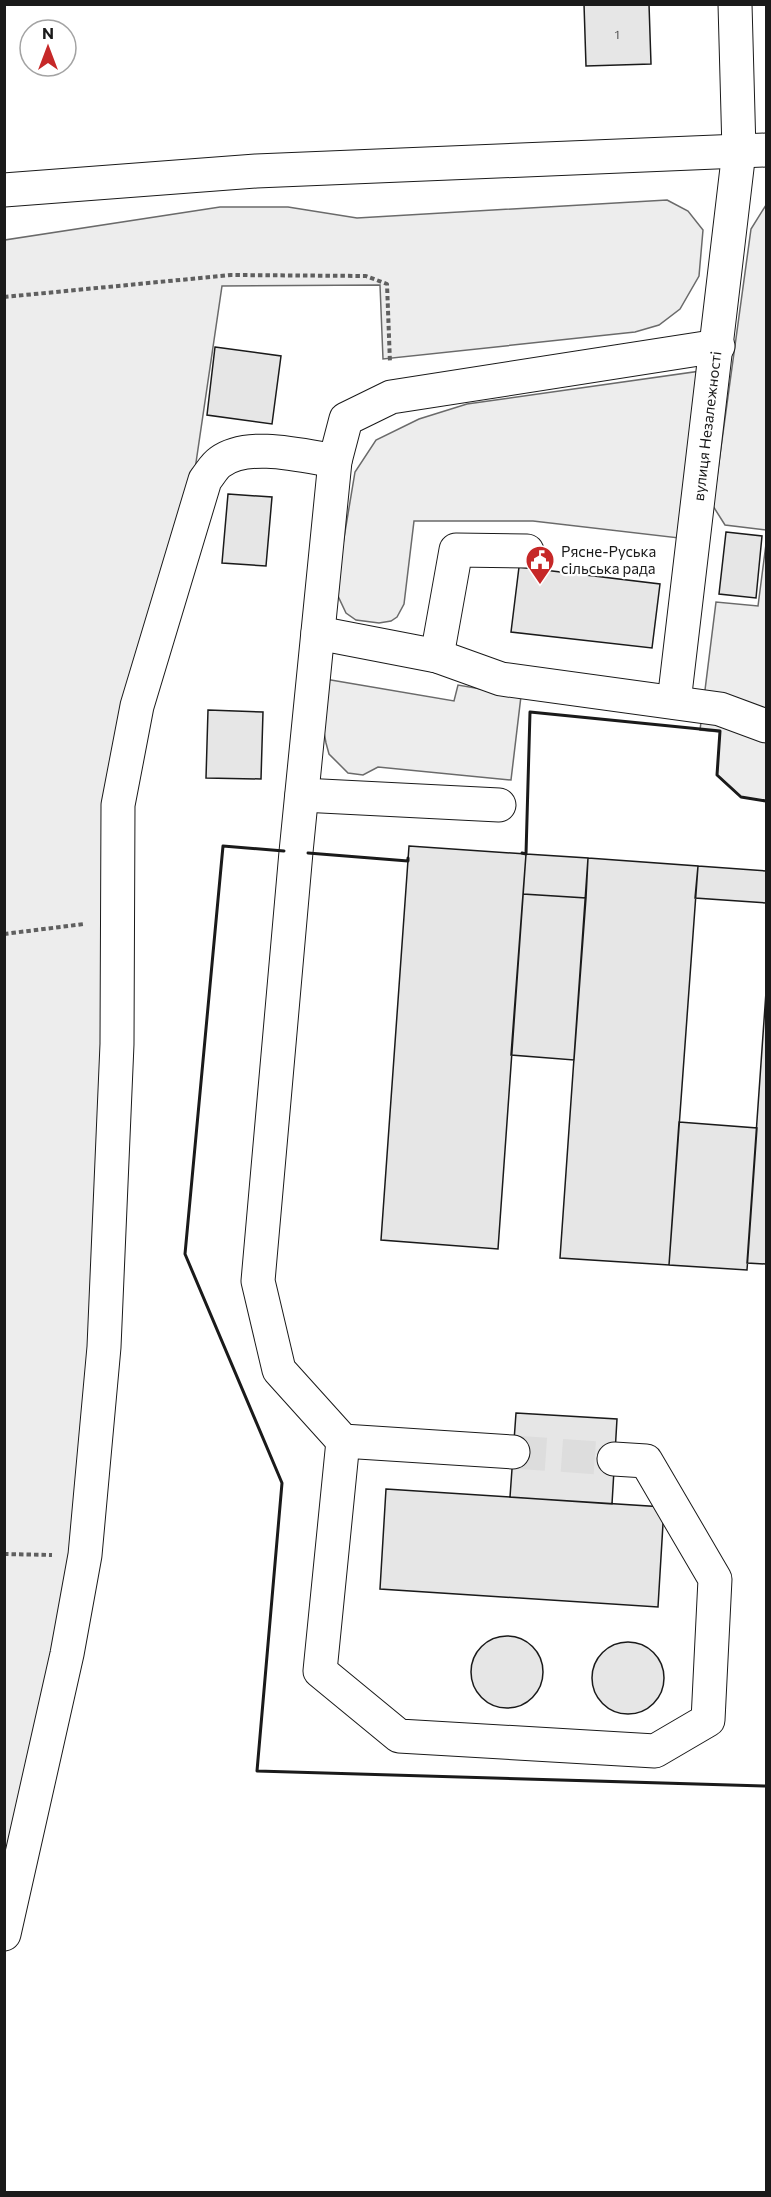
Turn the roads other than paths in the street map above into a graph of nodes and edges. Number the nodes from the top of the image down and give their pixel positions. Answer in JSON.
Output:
{"nodes":[{"id":1,"x":735,"y":4,"type":"edge"},
{"id":2,"x":753,"y":151,"type":"edge"},
{"id":3,"x":4,"y":190,"type":"edge"},
{"id":4,"x":718,"y":346,"type":"junction"},
{"id":5,"x":335,"y":461,"type":"junction"},
{"id":6,"x":528,"y":551,"type":"dead end"},
{"id":7,"x":318,"y":633,"type":"junction"},
{"id":8,"x":437,"y":656,"type":"junction"},
{"id":9,"x":674,"y":702,"type":"junction"},
{"id":10,"x":766,"y":726,"type":"edge"},
{"id":11,"x":302,"y":795,"type":"junction"},
{"id":12,"x":499,"y":805,"type":"dead end"},
{"id":13,"x":343,"y":1441,"type":"junction"},
{"id":14,"x":513,"y":1452,"type":"tunnel mouth"},
{"id":15,"x":614,"y":1459,"type":"tunnel mouth"},
{"id":16,"x":4,"y":1934,"type":"edge"}],
"edges":[{"from":1,"to":2,"type":"main road","name":"вулиця Незалежності"},
{"from":2,"to":3,"type":"main road"},
{"from":2,"to":4,"type":"main road","name":"вулиця Незалежності"},
{"from":4,"to":5,"type":"main road"},
{"from":4,"to":9,"type":"main road","name":"вулиця Незалежності"},
{"from":5,"to":7,"type":"main road"},
{"from":5,"to":16,"type":"main road"},
{"from":6,"to":8,"type":"main road"},
{"from":7,"to":8,"type":"main road"},
{"from":7,"to":11,"type":"main road"},
{"from":8,"to":9,"type":"main road"},
{"from":9,"to":10,"type":"main road"},
{"from":11,"to":12,"type":"main road"},
{"from":11,"to":13,"type":"main road"},
{"from":13,"to":14,"type":"main road"},
{"from":13,"to":15,"type":"main road"}]}
